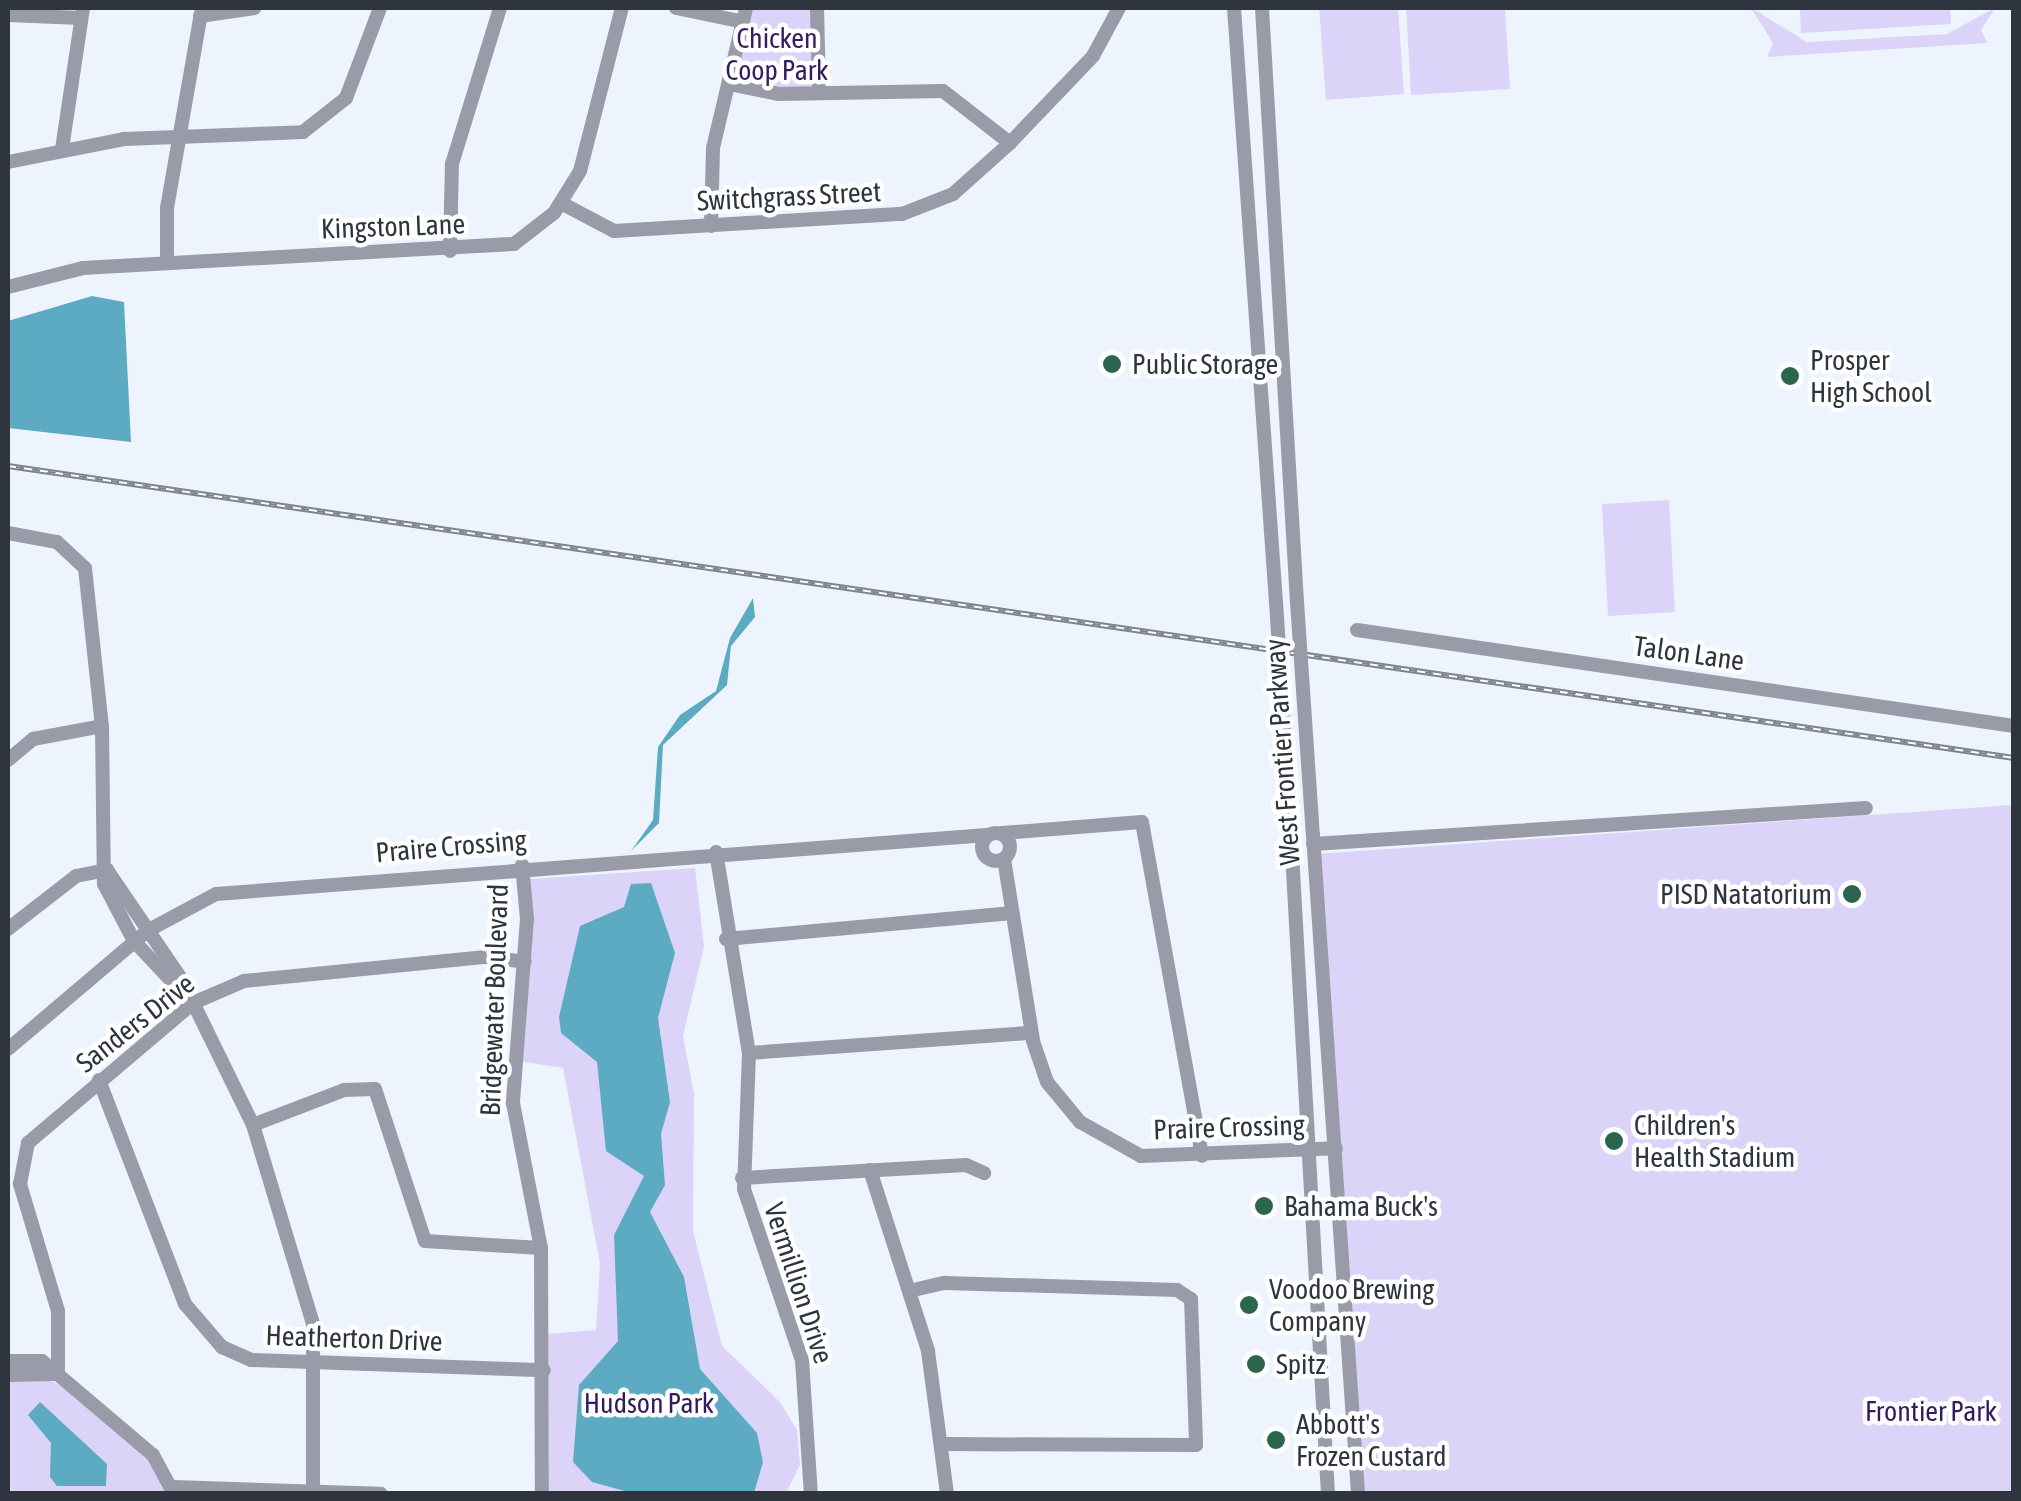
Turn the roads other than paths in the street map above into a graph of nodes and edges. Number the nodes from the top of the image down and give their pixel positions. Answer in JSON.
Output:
{"nodes":[{"id":1,"x":254,"y":8,"type":"edge"},
{"id":2,"x":380,"y":8,"type":"edge"},
{"id":3,"x":500,"y":8,"type":"edge"},
{"id":4,"x":622,"y":8,"type":"edge"},
{"id":5,"x":676,"y":8,"type":"edge"},
{"id":6,"x":817,"y":8,"type":"edge"},
{"id":7,"x":1119,"y":8,"type":"edge"},
{"id":8,"x":1234,"y":8,"type":"edge"},
{"id":9,"x":1262,"y":8,"type":"edge"},
{"id":10,"x":201,"y":12,"type":"edge"},
{"id":11,"x":82,"y":13,"type":"edge"},
{"id":12,"x":8,"y":15,"type":"edge"},
{"id":13,"x":745,"y":15,"type":"edge"},
{"id":14,"x":729,"y":84,"type":"junction"},
{"id":15,"x":820,"y":91,"type":"junction"},
{"id":16,"x":177,"y":138,"type":"junction"},
{"id":17,"x":1010,"y":142,"type":"junction"},
{"id":18,"x":62,"y":149,"type":"junction"},
{"id":19,"x":8,"y":162,"type":"edge"},
{"id":20,"x":561,"y":203,"type":"junction"},
{"id":21,"x":711,"y":226,"type":"junction"},
{"id":22,"x":450,"y":251,"type":"junction"},
{"id":23,"x":167,"y":262,"type":"junction"},
{"id":24,"x":8,"y":287,"type":"edge"},
{"id":25,"x":8,"y":534,"type":"edge"},
{"id":26,"x":1357,"y":630,"type":"dead end"},
{"id":27,"x":102,"y":726,"type":"junction"},
{"id":28,"x":2014,"y":726,"type":"edge"},
{"id":29,"x":8,"y":760,"type":"edge"},
{"id":30,"x":1866,"y":808,"type":"dead end"},
{"id":31,"x":1313,"y":840,"type":"junction"},
{"id":32,"x":996,"y":848,"type":"junction"},
{"id":33,"x":716,"y":852,"type":"junction"},
{"id":34,"x":522,"y":865,"type":"junction"},
{"id":35,"x":107,"y":870,"type":"junction"},
{"id":36,"x":1010,"y":913,"type":"junction"},
{"id":37,"x":8,"y":929,"type":"edge"},
{"id":38,"x":140,"y":936,"type":"junction"},
{"id":39,"x":726,"y":939,"type":"junction"},
{"id":40,"x":525,"y":962,"type":"junction"},
{"id":41,"x":193,"y":1003,"type":"junction"},
{"id":42,"x":1031,"y":1033,"type":"junction"},
{"id":43,"x":8,"y":1049,"type":"edge"},
{"id":44,"x":749,"y":1053,"type":"junction"},
{"id":45,"x":100,"y":1080,"type":"junction"},
{"id":46,"x":253,"y":1125,"type":"junction"},
{"id":47,"x":1336,"y":1148,"type":"junction"},
{"id":48,"x":1306,"y":1150,"type":"junction"},
{"id":49,"x":1202,"y":1156,"type":"junction"},
{"id":50,"x":870,"y":1170,"type":"junction"},
{"id":51,"x":984,"y":1173,"type":"dead end"},
{"id":52,"x":742,"y":1178,"type":"junction"},
{"id":53,"x":541,"y":1248,"type":"junction"},
{"id":54,"x":909,"y":1292,"type":"junction"},
{"id":55,"x":8,"y":1361,"type":"edge"},
{"id":56,"x":316,"y":1363,"type":"junction"},
{"id":57,"x":544,"y":1370,"type":"junction"},
{"id":58,"x":58,"y":1374,"type":"junction"},
{"id":59,"x":8,"y":1375,"type":"edge"},
{"id":60,"x":943,"y":1444,"type":"junction"},
{"id":61,"x":174,"y":1490,"type":"edge"},
{"id":62,"x":313,"y":1492,"type":"edge"},
{"id":63,"x":380,"y":1494,"type":"edge"},
{"id":64,"x":542,"y":1494,"type":"edge"},
{"id":65,"x":811,"y":1494,"type":"edge"},
{"id":66,"x":946,"y":1494,"type":"edge"},
{"id":67,"x":1328,"y":1494,"type":"edge"},
{"id":68,"x":1358,"y":1494,"type":"edge"}],
"edges":[{"from":1,"to":10,"type":"street"},
{"from":2,"to":16,"type":"street"},
{"from":3,"to":22,"type":"street"},
{"from":4,"to":20,"type":"street","name":"Kingston Lane"},
{"from":5,"to":13,"type":"street"},
{"from":6,"to":15,"type":"street"},
{"from":7,"to":17,"type":"street","name":"Switchgrass Street"},
{"from":8,"to":48,"type":"street","name":"West Frontier Parkway","bridge":true},
{"from":9,"to":31,"type":"street","name":"West Frontier Parkway","bridge":true},
{"from":10,"to":16,"type":"street"},
{"from":11,"to":12,"type":"street"},
{"from":11,"to":18,"type":"street"},
{"from":13,"to":14,"type":"street"},
{"from":14,"to":15,"type":"street"},
{"from":14,"to":21,"type":"street"},
{"from":15,"to":17,"type":"street"},
{"from":16,"to":18,"type":"street"},
{"from":16,"to":23,"type":"street"},
{"from":17,"to":21,"type":"street","name":"Switchgrass Street"},
{"from":18,"to":19,"type":"street"},
{"from":20,"to":21,"type":"street","name":"Switchgrass Street"},
{"from":20,"to":22,"type":"street","name":"Kingston Lane"},
{"from":22,"to":23,"type":"street","name":"Kingston Lane"},
{"from":23,"to":24,"type":"street","name":"Kingston Lane"},
{"from":25,"to":27,"type":"street"},
{"from":26,"to":28,"type":"street","name":"Talon Lane"},
{"from":27,"to":29,"type":"street"},
{"from":27,"to":35,"type":"street"},
{"from":30,"to":31,"type":"street"},
{"from":31,"to":47,"type":"street","name":"West Frontier Parkway"},
{"from":32,"to":33,"type":"street","name":"Praire Crossing"},
{"from":32,"to":36,"type":"street","name":"Praire Crossing"},
{"from":32,"to":49,"type":"street"},
{"from":33,"to":34,"type":"street","name":"Praire Crossing"},
{"from":33,"to":39,"type":"street","name":"Vermillion Drive"},
{"from":34,"to":38,"type":"street","name":"Praire Crossing"},
{"from":34,"to":40,"type":"street","name":"Bridgewater Boulevard"},
{"from":35,"to":37,"type":"street"},
{"from":35,"to":38,"type":"street"},
{"from":36,"to":39,"type":"street"},
{"from":36,"to":42,"type":"street","name":"Praire Crossing"},
{"from":38,"to":41,"type":"street"},
{"from":38,"to":43,"type":"street","name":"Praire Crossing"},
{"from":39,"to":44,"type":"street","name":"Vermillion Drive"},
{"from":40,"to":41,"type":"street","name":"Sanders Drive"},
{"from":40,"to":53,"type":"street","name":"Bridgewater Boulevard"},
{"from":41,"to":45,"type":"street","name":"Sanders Drive"},
{"from":41,"to":46,"type":"street"},
{"from":42,"to":44,"type":"street"},
{"from":42,"to":49,"type":"street","name":"Praire Crossing"},
{"from":44,"to":52,"type":"street","name":"Vermillion Drive"},
{"from":45,"to":56,"type":"street","name":"Heatherton Drive"},
{"from":45,"to":58,"type":"street","name":"Sanders Drive"},
{"from":46,"to":53,"type":"street"},
{"from":46,"to":56,"type":"street"},
{"from":47,"to":48,"type":"street","name":"Praire Crossing"},
{"from":47,"to":68,"type":"street","name":"West Frontier Parkway"},
{"from":48,"to":49,"type":"street","name":"Praire Crossing"},
{"from":48,"to":67,"type":"street","name":"West Frontier Parkway"},
{"from":50,"to":51,"type":"street"},
{"from":50,"to":52,"type":"street"},
{"from":50,"to":54,"type":"street"},
{"from":52,"to":65,"type":"street","name":"Vermillion Drive"},
{"from":53,"to":57,"type":"street","name":"Bridgewater Boulevard"},
{"from":54,"to":60,"type":"street"},
{"from":54,"to":60,"type":"street"},
{"from":55,"to":58,"type":"street"},
{"from":56,"to":57,"type":"street","name":"Heatherton Drive"},
{"from":56,"to":62,"type":"street"},
{"from":57,"to":64,"type":"street","name":"Bridgewater Boulevard"},
{"from":58,"to":59,"type":"street"},
{"from":58,"to":61,"type":"street"},
{"from":60,"to":66,"type":"street"},
{"from":61,"to":62,"type":"street"},
{"from":62,"to":63,"type":"street"}]}
